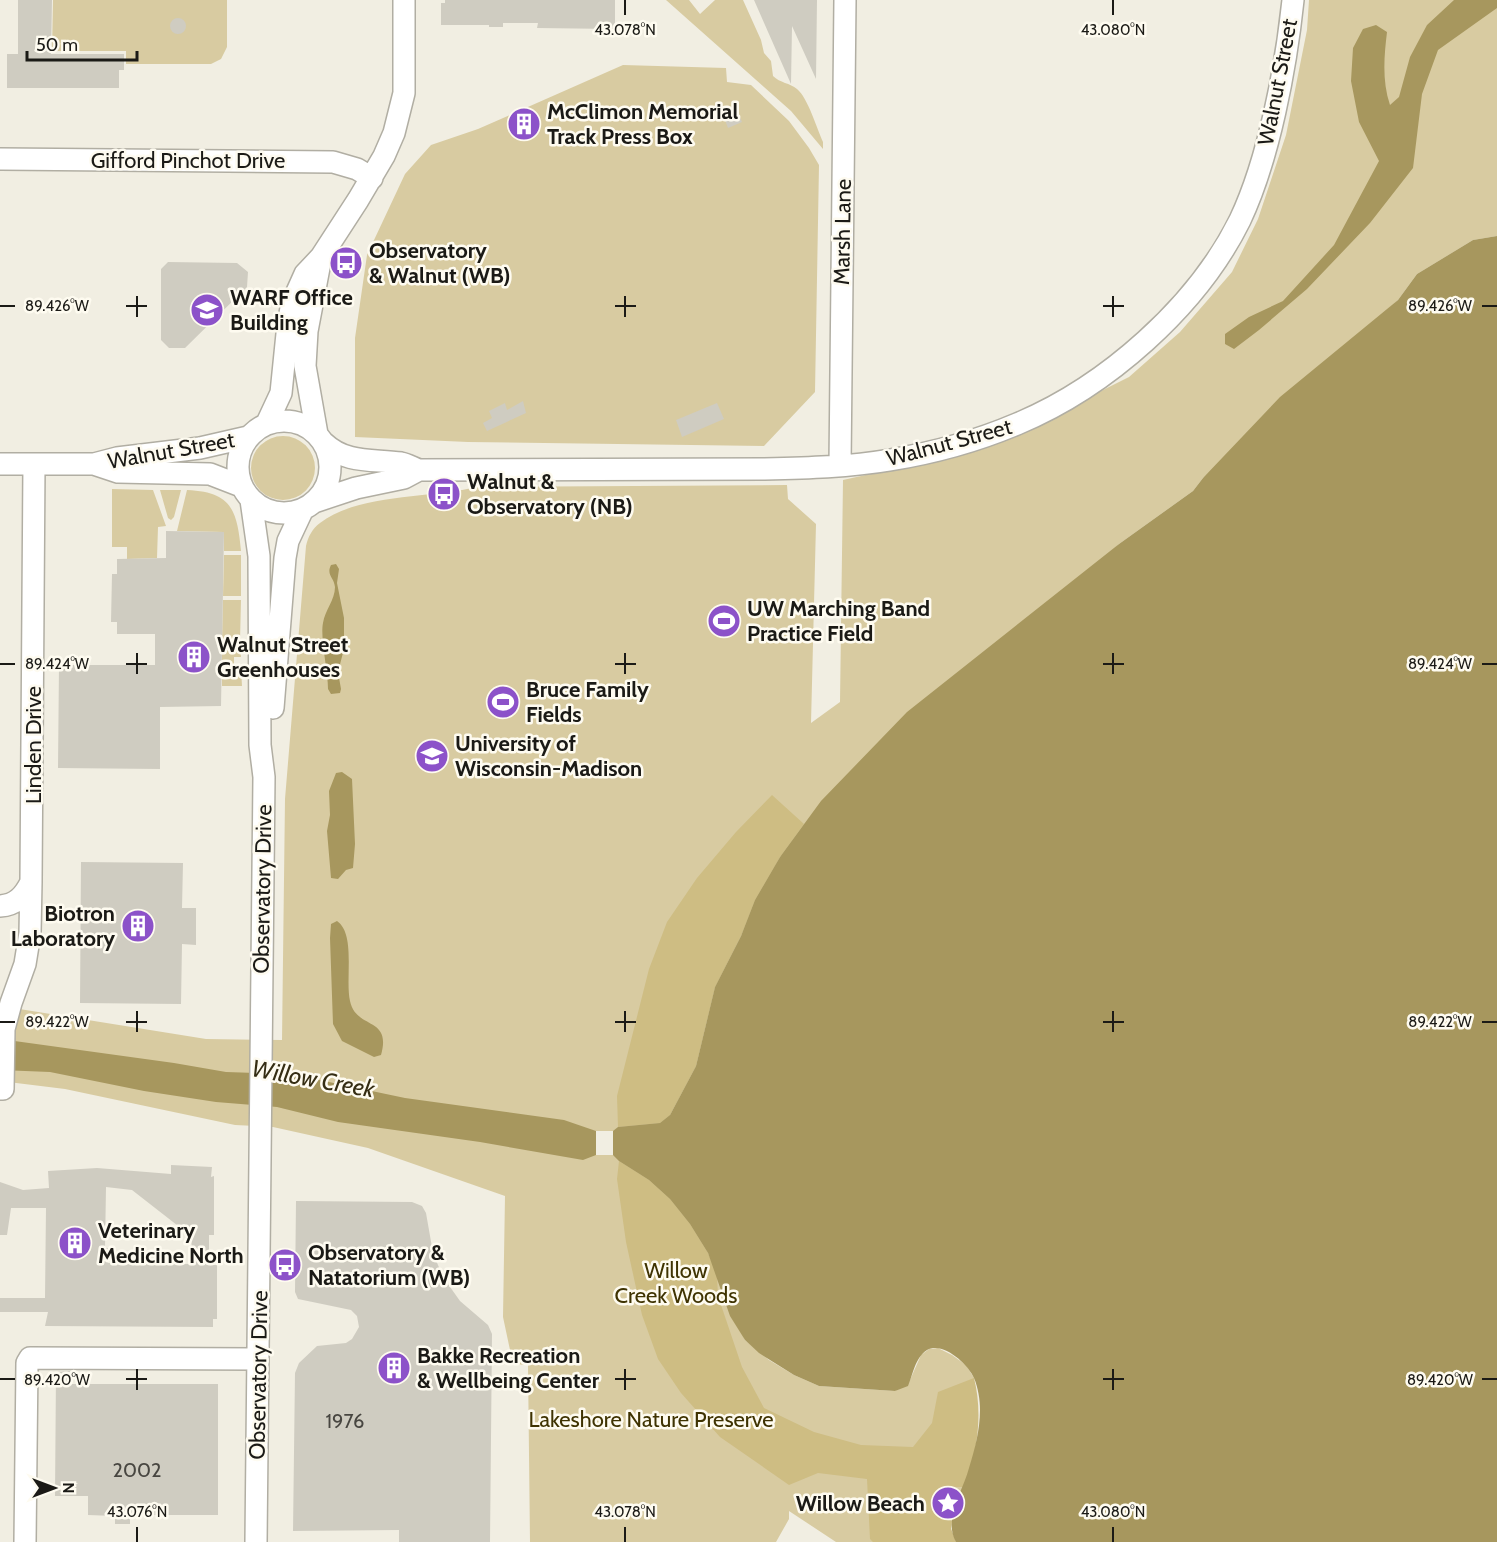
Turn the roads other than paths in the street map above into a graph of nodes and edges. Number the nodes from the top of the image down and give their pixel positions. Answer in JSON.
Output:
{"nodes":[{"id":1,"x":404,"y":0,"type":"edge"},
{"id":2,"x":845,"y":0,"type":"edge"},
{"id":3,"x":1293,"y":0,"type":"edge"},
{"id":4,"x":0,"y":159,"type":"edge"},
{"id":5,"x":372,"y":177,"type":"junction"},
{"id":6,"x":321,"y":257,"type":"junction"},
{"id":7,"x":267,"y":423,"type":"junction"},
{"id":8,"x":248,"y":437,"type":"junction"},
{"id":9,"x":321,"y":439,"type":"junction"},
{"id":10,"x":0,"y":464,"type":"edge"},
{"id":11,"x":34,"y":464,"type":"junction"},
{"id":12,"x":94,"y":464,"type":"junction"},
{"id":13,"x":840,"y":465,"type":"junction"},
{"id":14,"x":419,"y":470,"type":"junction"},
{"id":15,"x":246,"y":493,"type":"junction"},
{"id":16,"x":309,"y":506,"type":"junction"},
{"id":17,"x":264,"y":777,"type":"junction"},
{"id":18,"x":18,"y":895,"type":"edge"},
{"id":19,"x":2,"y":1084,"type":"edge"},
{"id":20,"x":258,"y":1359,"type":"junction"},
{"id":21,"x":25,"y":1542,"type":"edge"},
{"id":22,"x":256,"y":1542,"type":"edge"}],
"edges":[{"from":1,"to":5,"type":"street"},
{"from":2,"to":13,"type":"street","name":"Marsh Lane"},
{"from":3,"to":13,"type":"street","name":"Walnut Street"},
{"from":4,"to":5,"type":"street","name":"Gifford Pinchot Drive"},
{"from":5,"to":6,"type":"street"},
{"from":6,"to":7,"type":"street"},
{"from":6,"to":9,"type":"street"},
{"from":7,"to":8,"type":"street"},
{"from":7,"to":9,"type":"street"},
{"from":8,"to":12,"type":"street","name":"Walnut Street"},
{"from":8,"to":15,"type":"street"},
{"from":9,"to":14,"type":"street","name":"Walnut Street"},
{"from":9,"to":16,"type":"street"},
{"from":10,"to":11,"type":"street","name":"Walnut Street"},
{"from":11,"to":12,"type":"street","name":"Walnut Street"},
{"from":11,"to":18,"type":"street","name":"Linden Drive"},
{"from":12,"to":15,"type":"street","name":"Walnut Street"},
{"from":13,"to":14,"type":"street","name":"Walnut Street"},
{"from":14,"to":16,"type":"street","name":"Walnut Street"},
{"from":15,"to":16,"type":"street"},
{"from":15,"to":17,"type":"street","name":"Observatory Drive"},
{"from":16,"to":17,"type":"street","name":"Observatory Drive"},
{"from":17,"to":20,"type":"street","name":"Observatory Drive"},
{"from":18,"to":19,"type":"street","name":"Linden Drive"},
{"from":20,"to":21,"type":"street"},
{"from":20,"to":22,"type":"street","name":"Observatory Drive"}]}
